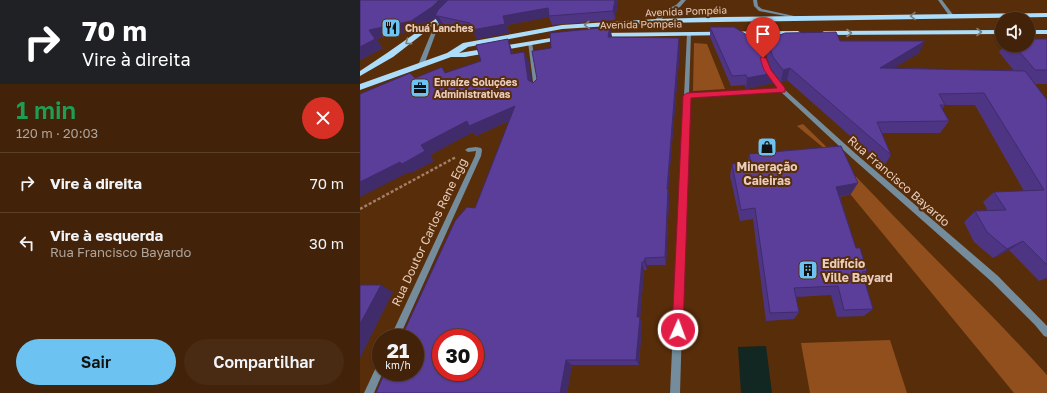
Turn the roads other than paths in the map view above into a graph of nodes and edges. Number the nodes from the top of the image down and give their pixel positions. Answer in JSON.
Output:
{"nodes":[{"id":1,"x":684,"y":0,"type":"edge"},
{"id":2,"x":755,"y":0,"type":"edge"},
{"id":3,"x":940,"y":0,"type":"edge"},
{"id":4,"x":1047,"y":15,"type":"edge"},
{"id":5,"x":442,"y":16,"type":"joint"},
{"id":6,"x":952,"y":16,"type":"junction"},
{"id":7,"x":803,"y":18,"type":"junction"},
{"id":8,"x":657,"y":21,"type":"junction"},
{"id":9,"x":995,"y":32,"type":"edge"},
{"id":10,"x":1035,"y":32,"type":"edge"},
{"id":11,"x":1047,"y":32,"type":"edge"},
{"id":12,"x":754,"y":33,"type":"junction"},
{"id":13,"x":809,"y":33,"type":"edge"},
{"id":14,"x":816,"y":33,"type":"edge"},
{"id":15,"x":689,"y":34,"type":"junction"},
{"id":16,"x":591,"y":35,"type":"edge"},
{"id":17,"x":571,"y":38,"type":"edge"},
{"id":18,"x":530,"y":43,"type":"junction"},
{"id":19,"x":450,"y":55,"type":"junction"},
{"id":20,"x":762,"y":56,"type":"edge"},
{"id":21,"x":765,"y":63,"type":"edge"},
{"id":22,"x":420,"y":65,"type":"junction"},
{"id":23,"x":360,"y":74,"type":"edge"},
{"id":24,"x":360,"y":87,"type":"edge"},
{"id":25,"x":537,"y":90,"type":"edge"},
{"id":26,"x":782,"y":90,"type":"junction"},
{"id":27,"x":687,"y":96,"type":"junction"},
{"id":28,"x":468,"y":150,"type":"road end"},
{"id":29,"x":398,"y":329,"type":"edge"},
{"id":30,"x":1047,"y":333,"type":"edge"},
{"id":31,"x":374,"y":381,"type":"edge"},
{"id":32,"x":369,"y":393,"type":"edge"},
{"id":33,"x":675,"y":393,"type":"edge"}],
"edges":[{"from":1,"to":8,"type":"street"},
{"from":2,"to":7,"type":"street"},
{"from":3,"to":6,"type":"street"},
{"from":4,"to":6,"type":"main road","name":"Avenida Pompéia"},
{"from":5,"to":22,"type":"street"},
{"from":5,"to":23,"type":"main road","one_way":true},
{"from":6,"to":7,"type":"main road","name":"Avenida Pompéia","one_way":true},
{"from":7,"to":8,"type":"main road","name":"Avenida Pompéia"},
{"from":8,"to":19,"type":"main road","name":"Avenida Pompéia","one_way":true},
{"from":14,"to":9,"type":"main road","one_way":true},
{"from":10,"to":11,"type":"main road"},
{"from":12,"to":13,"type":"main road","name":"Avenida Pompeia"},
{"from":12,"to":15,"type":"main road","name":"Avenida Pompeia"},
{"from":12,"to":20,"type":"street"},
{"from":15,"to":16,"type":"main road","name":"Avenida Pompeia"},
{"from":15,"to":27,"type":"street"},
{"from":17,"to":18,"type":"main road"},
{"from":18,"to":19,"type":"main road"},
{"from":18,"to":25,"type":"street"},
{"from":19,"to":22,"type":"main road","name":"Avenida Pompéia"},
{"from":21,"to":26,"type":"street","name":"Rua Francisco Bayardo"},
{"from":22,"to":24,"type":"main road","name":"Avenida Pompéia"},
{"from":26,"to":27,"type":"street"},
{"from":26,"to":30,"type":"street","name":"Rua Francisco Bayardo"},
{"from":27,"to":33,"type":"street"},
{"from":28,"to":29,"type":"street","name":"Rua Doutor Carlos Rene Egg"},
{"from":31,"to":32,"type":"street"}]}
